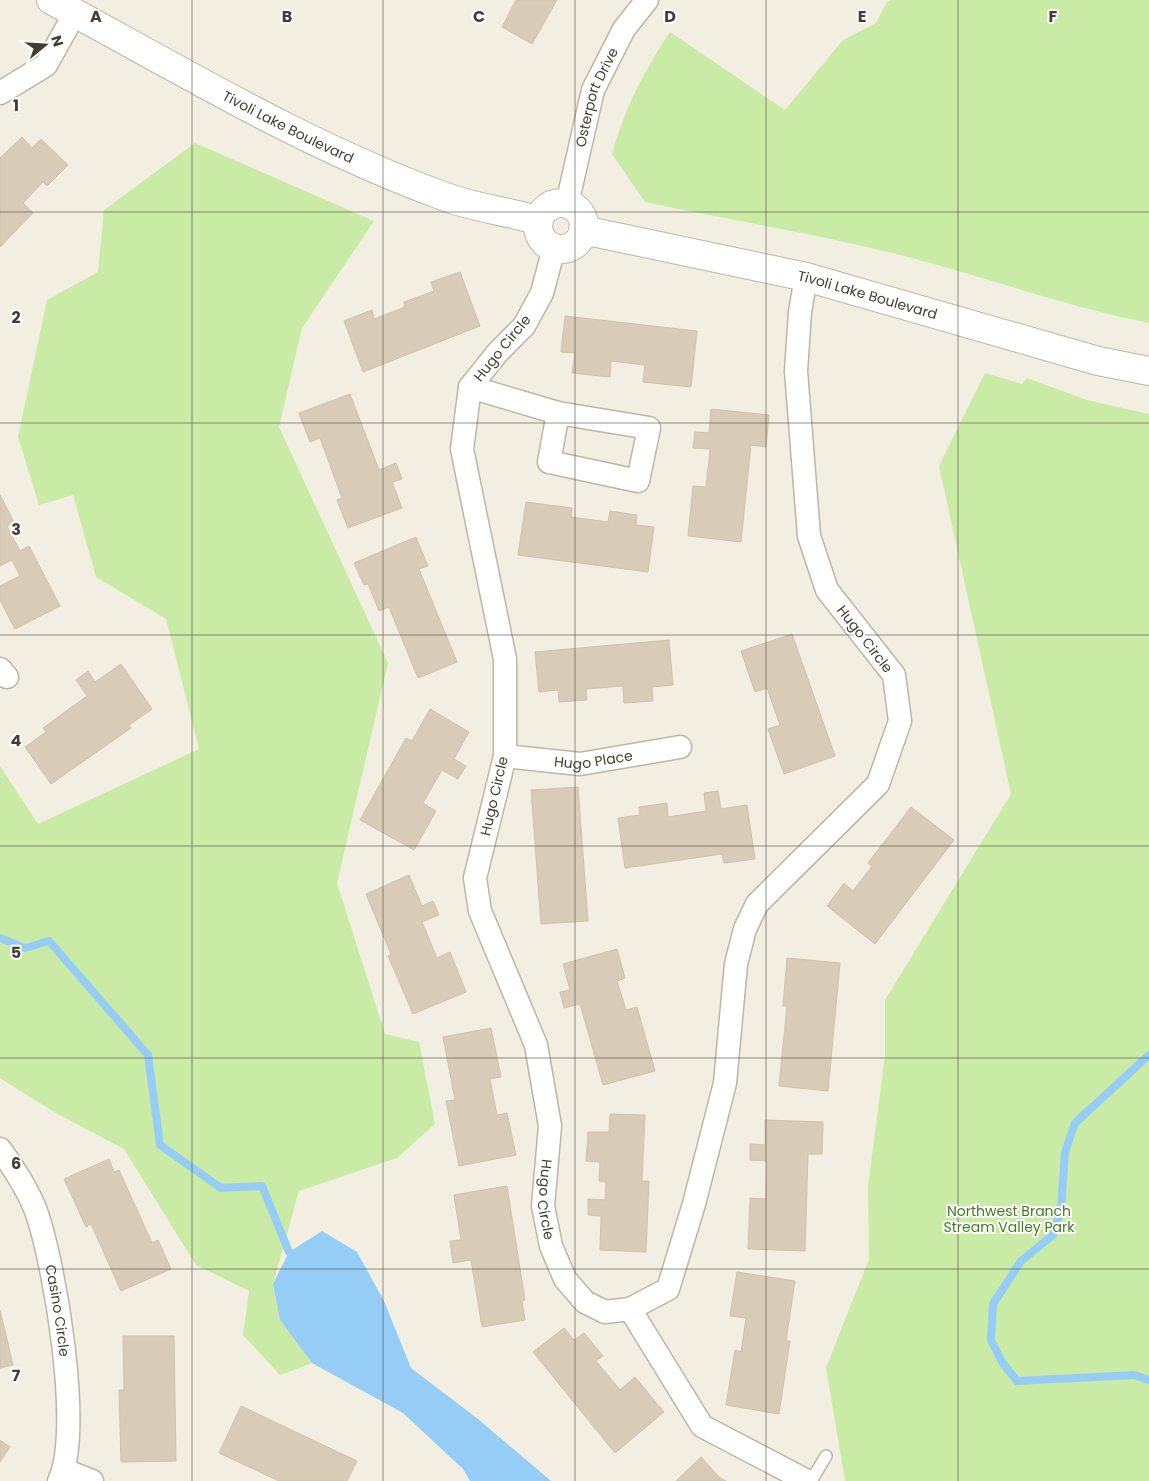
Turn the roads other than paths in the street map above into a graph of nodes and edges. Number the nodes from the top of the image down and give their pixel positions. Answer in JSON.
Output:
{"nodes":[{"id":1,"x":647,"y":0,"type":"edge"},
{"id":2,"x":63,"y":6,"type":"edge"},
{"id":3,"x":0,"y":93,"type":"edge"},
{"id":4,"x":567,"y":204,"type":"junction"},
{"id":5,"x":539,"y":221,"type":"junction"},
{"id":6,"x":583,"y":230,"type":"junction"},
{"id":7,"x":554,"y":248,"type":"junction"},
{"id":8,"x":806,"y":277,"type":"junction"},
{"id":9,"x":1149,"y":371,"type":"edge"},
{"id":10,"x":470,"y":387,"type":"junction"},
{"id":11,"x":558,"y":413,"type":"junction"},
{"id":12,"x":680,"y":747,"type":"dead end"},
{"id":13,"x":505,"y":756,"type":"junction"},
{"id":14,"x":0,"y":1149,"type":"edge"},
{"id":15,"x":630,"y":1309,"type":"junction"},
{"id":16,"x":826,"y":1456,"type":"dead end"},
{"id":17,"x":61,"y":1476,"type":"edge"},
{"id":18,"x":92,"y":1481,"type":"edge"},
{"id":19,"x":807,"y":1481,"type":"edge"},
{"id":20,"x":811,"y":1481,"type":"edge"}],
"edges":[{"from":1,"to":4,"type":"street","name":"Osterport Drive"},
{"from":2,"to":3,"type":"street"},
{"from":2,"to":5,"type":"street","name":"Tivoli Lake Boulevard"},
{"from":4,"to":5,"type":"street"},
{"from":4,"to":6,"type":"street"},
{"from":5,"to":7,"type":"street"},
{"from":6,"to":7,"type":"street"},
{"from":6,"to":8,"type":"street","name":"Tivoli Lake Boulevard"},
{"from":7,"to":10,"type":"street","name":"Hugo Circle"},
{"from":8,"to":9,"type":"street","name":"Tivoli Lake Boulevard"},
{"from":8,"to":15,"type":"street","name":"Hugo Circle"},
{"from":10,"to":11,"type":"street"},
{"from":10,"to":13,"type":"street","name":"Hugo Circle"},
{"from":11,"to":11,"type":"street"},
{"from":12,"to":13,"type":"street","name":"Hugo Place"},
{"from":13,"to":15,"type":"street","name":"Hugo Circle"},
{"from":14,"to":17,"type":"street","name":"Casino Circle"},
{"from":15,"to":19,"type":"street"},
{"from":16,"to":20,"type":"lane"},
{"from":17,"to":18,"type":"street"}]}
